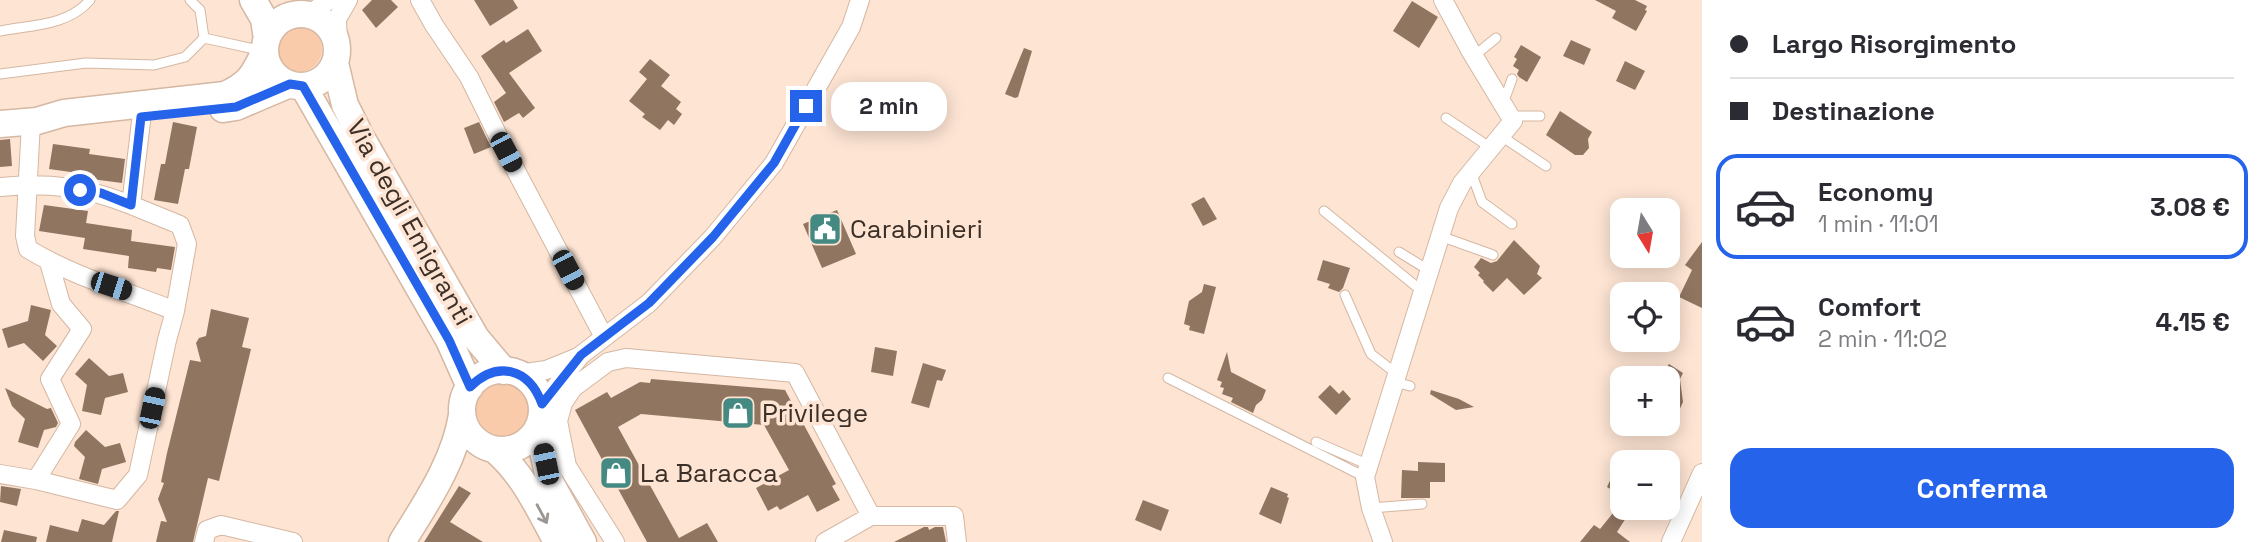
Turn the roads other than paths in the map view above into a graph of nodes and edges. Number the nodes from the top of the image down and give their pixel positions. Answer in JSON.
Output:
{"nodes":[{"id":1,"x":90,"y":0,"type":"edge"},
{"id":2,"x":190,"y":0,"type":"edge"},
{"id":3,"x":253,"y":0,"type":"edge"},
{"id":4,"x":348,"y":0,"type":"edge"},
{"id":5,"x":420,"y":0,"type":"edge"},
{"id":6,"x":860,"y":0,"type":"edge"},
{"id":7,"x":1443,"y":0,"type":"edge"},
{"id":8,"x":306,"y":7,"type":"edge"},
{"id":9,"x":0,"y":30,"type":"edge"},
{"id":10,"x":204,"y":38,"type":"junction"},
{"id":11,"x":1496,"y":38,"type":"dead end"},
{"id":12,"x":266,"y":45,"type":"junction"},
{"id":13,"x":337,"y":56,"type":"junction"},
{"id":14,"x":1474,"y":56,"type":"junction"},
{"id":15,"x":0,"y":74,"type":"edge"},
{"id":16,"x":1512,"y":79,"type":"dead end"},
{"id":17,"x":296,"y":85,"type":"junction"},
{"id":18,"x":1507,"y":110,"type":"junction"},
{"id":19,"x":142,"y":111,"type":"junction"},
{"id":20,"x":1540,"y":116,"type":"dead end"},
{"id":21,"x":1446,"y":118,"type":"dead end"},
{"id":22,"x":34,"y":121,"type":"junction"},
{"id":23,"x":0,"y":124,"type":"edge"},
{"id":24,"x":1496,"y":142,"type":"junction"},
{"id":25,"x":1546,"y":166,"type":"dead end"},
{"id":26,"x":1471,"y":172,"type":"junction"},
{"id":27,"x":27,"y":184,"type":"junction"},
{"id":28,"x":0,"y":187,"type":"edge"},
{"id":29,"x":131,"y":205,"type":"junction"},
{"id":30,"x":1324,"y":211,"type":"dead end"},
{"id":31,"x":1512,"y":224,"type":"dead end"},
{"id":32,"x":1440,"y":236,"type":"junction"},
{"id":33,"x":1399,"y":252,"type":"dead end"},
{"id":34,"x":1493,"y":255,"type":"dead end"},
{"id":35,"x":49,"y":262,"type":"junction"},
{"id":36,"x":1430,"y":271,"type":"junction"},
{"id":37,"x":1423,"y":292,"type":"junction"},
{"id":38,"x":1345,"y":295,"type":"dead end"},
{"id":39,"x":175,"y":311,"type":"junction"},
{"id":40,"x":604,"y":337,"type":"junction"},
{"id":41,"x":581,"y":355,"type":"junction"},
{"id":42,"x":511,"y":372,"type":"junction"},
{"id":43,"x":1168,"y":378,"type":"dead end"},
{"id":44,"x":1401,"y":381,"type":"junction"},
{"id":45,"x":470,"y":387,"type":"junction"},
{"id":46,"x":541,"y":414,"type":"junction"},
{"id":47,"x":462,"y":415,"type":"junction"},
{"id":48,"x":1316,"y":442,"type":"dead end"},
{"id":49,"x":493,"y":449,"type":"junction"},
{"id":50,"x":1367,"y":471,"type":"junction"},
{"id":51,"x":1702,"y":473,"type":"edge"},
{"id":52,"x":0,"y":474,"type":"edge"},
{"id":53,"x":36,"y":480,"type":"junction"},
{"id":54,"x":432,"y":492,"type":"junction"},
{"id":55,"x":1422,"y":504,"type":"dead end"},
{"id":56,"x":1371,"y":508,"type":"junction"},
{"id":57,"x":871,"y":516,"type":"junction"},
{"id":58,"x":600,"y":518,"type":"junction"},
{"id":59,"x":571,"y":536,"type":"edge"},
{"id":60,"x":204,"y":542,"type":"edge"},
{"id":61,"x":293,"y":542,"type":"edge"},
{"id":62,"x":402,"y":542,"type":"edge"},
{"id":63,"x":615,"y":542,"type":"edge"},
{"id":64,"x":825,"y":542,"type":"edge"},
{"id":65,"x":957,"y":542,"type":"edge"},
{"id":66,"x":1383,"y":542,"type":"edge"},
{"id":67,"x":1671,"y":542,"type":"edge"}],
"edges":[{"from":1,"to":9,"type":"lane"},
{"from":2,"to":10,"type":"lane"},
{"from":3,"to":12,"type":"main road","name":"Via degli Emigranti"},
{"from":4,"to":13,"type":"street"},
{"from":5,"to":40,"type":"street"},
{"from":6,"to":40,"type":"street"},
{"from":7,"to":14,"type":"street"},
{"from":8,"to":12,"type":"main road","name":"Via degli Emigranti"},
{"from":8,"to":13,"type":"main road","name":"Via degli Emigranti"},
{"from":10,"to":12,"type":"lane"},
{"from":10,"to":15,"type":"lane"},
{"from":11,"to":14,"type":"lane"},
{"from":12,"to":17,"type":"main road","name":"Via degli Emigranti"},
{"from":12,"to":19,"type":"main road"},
{"from":13,"to":17,"type":"main road"},
{"from":13,"to":42,"type":"main road","name":"Via degli Emigranti"},
{"from":14,"to":18,"type":"street"},
{"from":16,"to":18,"type":"lane"},
{"from":17,"to":19,"type":"main road"},
{"from":17,"to":45,"type":"main road","name":"Via degli Emigranti"},
{"from":18,"to":20,"type":"lane"},
{"from":18,"to":24,"type":"street"},
{"from":19,"to":22,"type":"main road"},
{"from":19,"to":29,"type":"street"},
{"from":21,"to":24,"type":"lane"},
{"from":22,"to":23,"type":"main road"},
{"from":22,"to":27,"type":"street"},
{"from":24,"to":25,"type":"lane"},
{"from":24,"to":26,"type":"street"},
{"from":26,"to":31,"type":"lane"},
{"from":26,"to":32,"type":"street"},
{"from":27,"to":28,"type":"street"},
{"from":27,"to":29,"type":"street"},
{"from":27,"to":35,"type":"street"},
{"from":29,"to":39,"type":"street"},
{"from":30,"to":37,"type":"lane"},
{"from":32,"to":34,"type":"lane"},
{"from":32,"to":36,"type":"street"},
{"from":33,"to":36,"type":"lane"},
{"from":35,"to":39,"type":"street"},
{"from":35,"to":53,"type":"street"},
{"from":36,"to":37,"type":"street"},
{"from":37,"to":44,"type":"street"},
{"from":38,"to":44,"type":"lane"},
{"from":39,"to":53,"type":"street"},
{"from":40,"to":41,"type":"street"},
{"from":41,"to":42,"type":"street"},
{"from":41,"to":46,"type":"street"},
{"from":42,"to":45,"type":"main road"},
{"from":42,"to":46,"type":"main road"},
{"from":43,"to":50,"type":"lane"},
{"from":44,"to":50,"type":"street"},
{"from":45,"to":47,"type":"main road"},
{"from":46,"to":49,"type":"main road"},
{"from":46,"to":59,"type":"main road"},
{"from":47,"to":49,"type":"main road"},
{"from":47,"to":54,"type":"main road"},
{"from":48,"to":50,"type":"lane"},
{"from":49,"to":54,"type":"main road"},
{"from":49,"to":59,"type":"main road","one_way":true},
{"from":50,"to":56,"type":"street"},
{"from":51,"to":67,"type":"street"},
{"from":52,"to":53,"type":"street"},
{"from":54,"to":62,"type":"main road"},
{"from":55,"to":56,"type":"lane"},
{"from":56,"to":66,"type":"street"},
{"from":57,"to":58,"type":"street"},
{"from":57,"to":64,"type":"street"},
{"from":57,"to":65,"type":"street"},
{"from":58,"to":59,"type":"street"},
{"from":58,"to":63,"type":"street"},
{"from":60,"to":61,"type":"street"}]}
